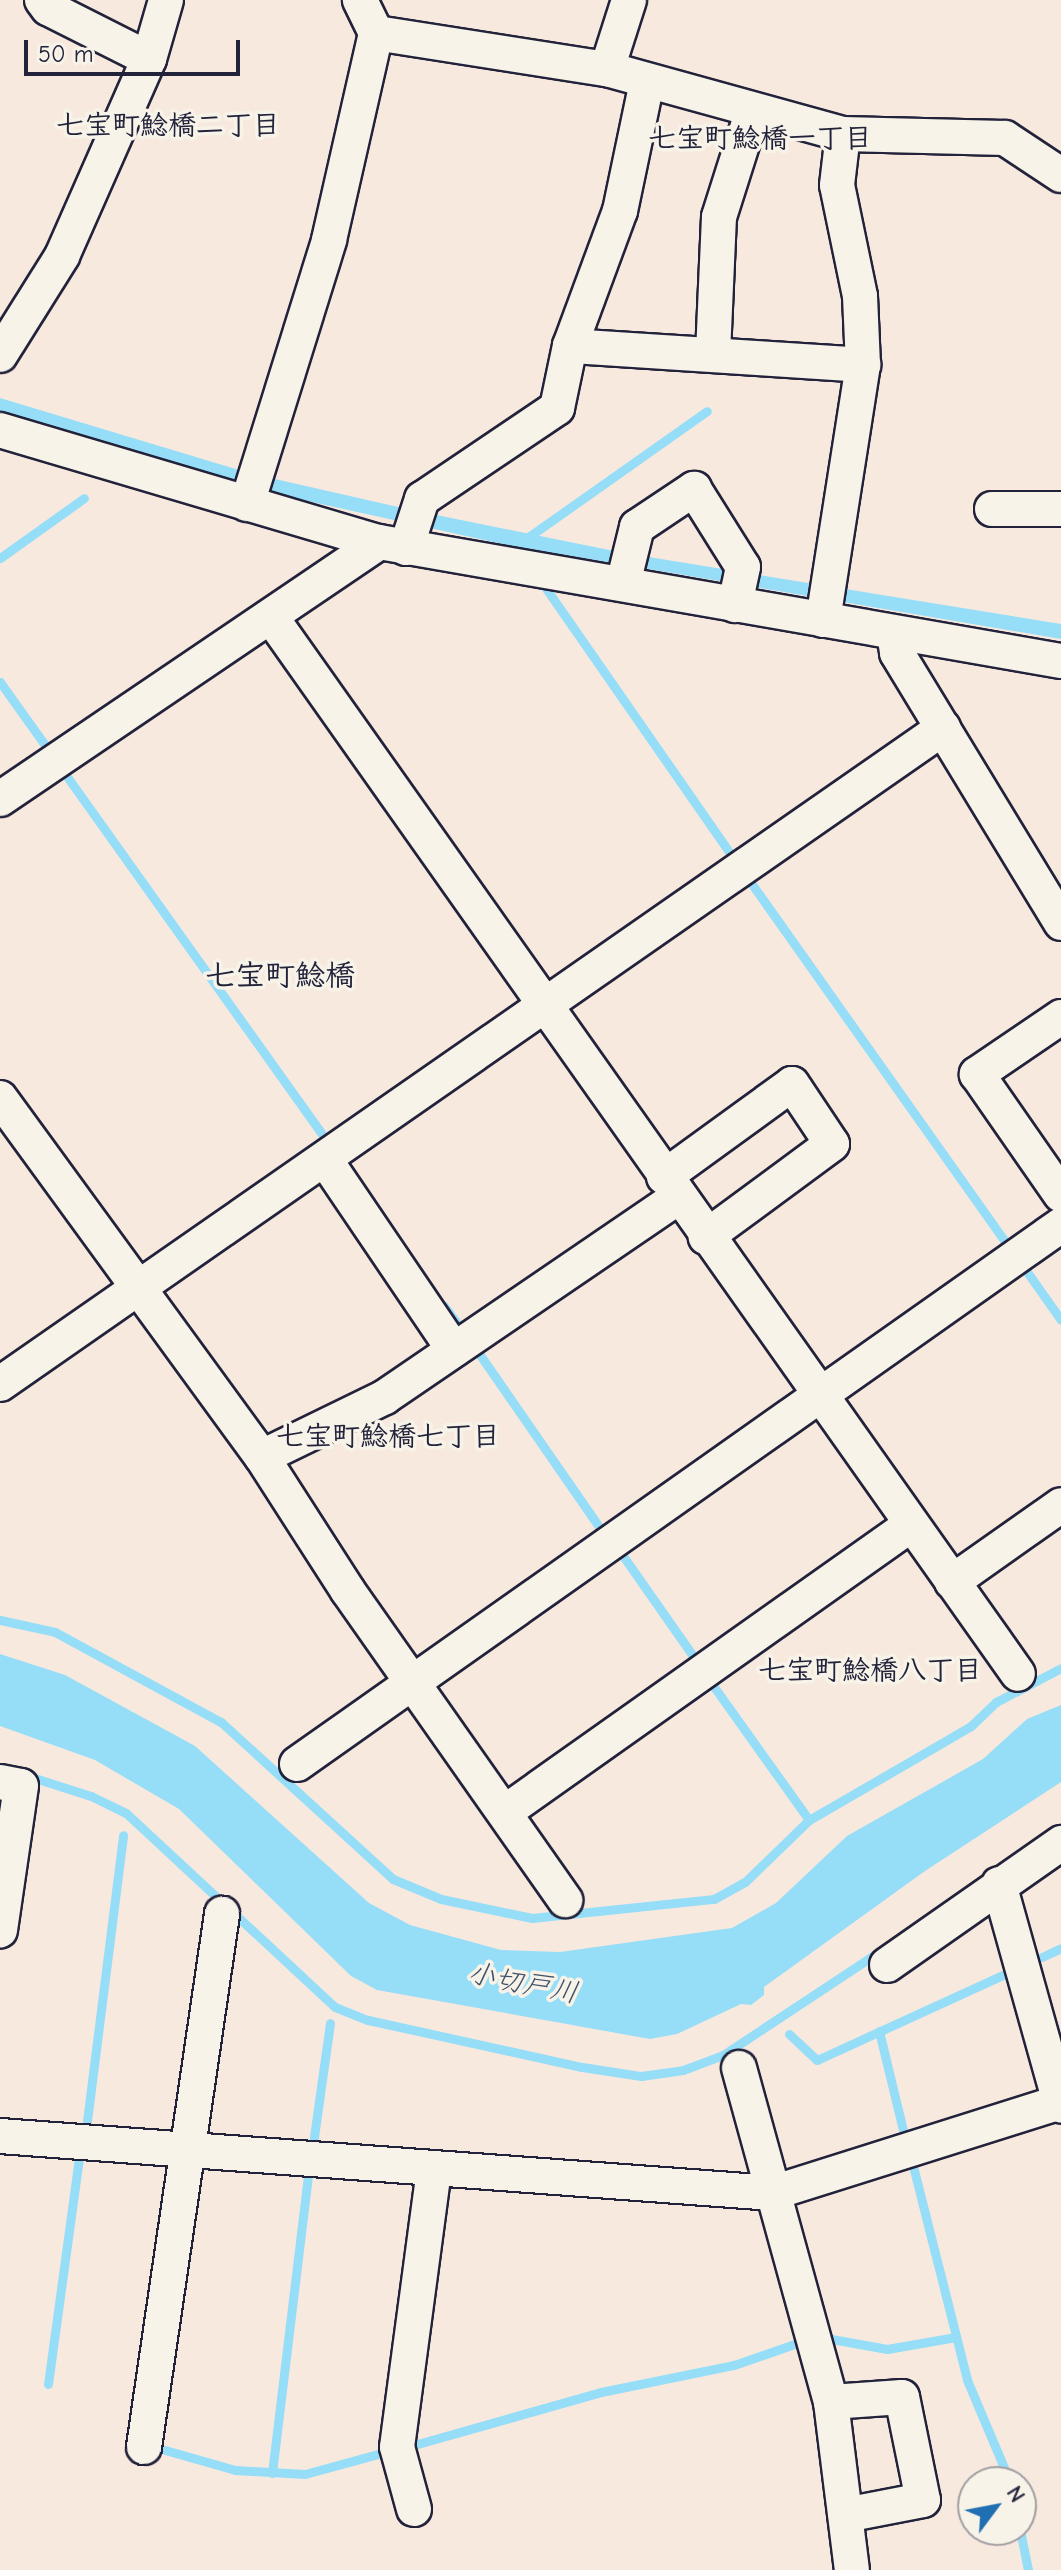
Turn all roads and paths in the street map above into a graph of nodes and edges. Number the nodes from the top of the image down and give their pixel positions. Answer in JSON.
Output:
{"nodes":[{"id":1,"x":42,"y":0,"type":"edge"},
{"id":2,"x":166,"y":0,"type":"edge"},
{"id":3,"x":360,"y":0,"type":"edge"},
{"id":4,"x":629,"y":0,"type":"edge"},
{"id":5,"x":376,"y":33,"type":"junction"},
{"id":6,"x":149,"y":59,"type":"junction"},
{"id":7,"x":607,"y":69,"type":"junction"},
{"id":8,"x":647,"y":82,"type":"junction"},
{"id":9,"x":753,"y":110,"type":"junction"},
{"id":10,"x":843,"y":134,"type":"junction"},
{"id":11,"x":1061,"y":175,"type":"edge"},
{"id":12,"x":570,"y":346,"type":"junction"},
{"id":13,"x":713,"y":354,"type":"junction"},
{"id":14,"x":0,"y":355,"type":"edge"},
{"id":15,"x":863,"y":365,"type":"junction"},
{"id":16,"x":0,"y":430,"type":"edge"},
{"id":17,"x":252,"y":489,"type":"junction"},
{"id":18,"x":992,"y":509,"type":"dead end"},
{"id":19,"x":1061,"y":509,"type":"edge"},
{"id":20,"x":403,"y":531,"type":"junction"},
{"id":21,"x":627,"y":565,"type":"junction"},
{"id":22,"x":739,"y":588,"type":"junction"},
{"id":23,"x":825,"y":604,"type":"junction"},
{"id":24,"x":271,"y":617,"type":"junction"},
{"id":25,"x":894,"y":633,"type":"junction"},
{"id":26,"x":1061,"y":661,"type":"edge"},
{"id":27,"x":943,"y":728,"type":"junction"},
{"id":28,"x":0,"y":799,"type":"edge"},
{"id":29,"x":1061,"y":923,"type":"edge"},
{"id":30,"x":544,"y":1005,"type":"junction"},
{"id":31,"x":1061,"y":1017,"type":"edge"},
{"id":32,"x":0,"y":1098,"type":"edge"},
{"id":33,"x":326,"y":1161,"type":"junction"},
{"id":34,"x":671,"y":1187,"type":"junction"},
{"id":35,"x":1061,"y":1195,"type":"edge"},
{"id":36,"x":1061,"y":1225,"type":"edge"},
{"id":37,"x":706,"y":1237,"type":"junction"},
{"id":38,"x":139,"y":1291,"type":"junction"},
{"id":39,"x":454,"y":1350,"type":"junction"},
{"id":40,"x":0,"y":1384,"type":"edge"},
{"id":41,"x":819,"y":1398,"type":"junction"},
{"id":42,"x":262,"y":1457,"type":"junction"},
{"id":43,"x":1061,"y":1505,"type":"edge"},
{"id":44,"x":911,"y":1525,"type":"junction"},
{"id":45,"x":952,"y":1582,"type":"junction"},
{"id":46,"x":1018,"y":1674,"type":"dead end"},
{"id":47,"x":413,"y":1682,"type":"junction"},
{"id":48,"x":297,"y":1764,"type":"dead end"},
{"id":49,"x":0,"y":1782,"type":"edge"},
{"id":50,"x":505,"y":1812,"type":"junction"},
{"id":51,"x":1061,"y":1843,"type":"edge"},
{"id":52,"x":999,"y":1884,"type":"junction"},
{"id":53,"x":565,"y":1900,"type":"dead end"},
{"id":54,"x":222,"y":1914,"type":"dead end"},
{"id":55,"x":1,"y":1916,"type":"edge"},
{"id":56,"x":887,"y":1965,"type":"dead end"},
{"id":57,"x":739,"y":2068,"type":"dead end"},
{"id":58,"x":1061,"y":2104,"type":"edge"},
{"id":59,"x":0,"y":2136,"type":"edge"},
{"id":60,"x":186,"y":2151,"type":"junction"},
{"id":61,"x":434,"y":2169,"type":"junction"},
{"id":62,"x":772,"y":2193,"type":"junction"},
{"id":63,"x":831,"y":2402,"type":"junction"},
{"id":64,"x":144,"y":2447,"type":"dead end"},
{"id":65,"x":414,"y":2509,"type":"dead end"},
{"id":66,"x":845,"y":2515,"type":"junction"},
{"id":67,"x":852,"y":2570,"type":"edge"}],
"edges":[{"from":1,"to":6,"type":"street"},
{"from":2,"to":6,"type":"street"},
{"from":3,"to":5,"type":"street"},
{"from":4,"to":7,"type":"street"},
{"from":5,"to":7,"type":"street"},
{"from":5,"to":17,"type":"street"},
{"from":6,"to":14,"type":"street"},
{"from":7,"to":8,"type":"street"},
{"from":8,"to":9,"type":"street"},
{"from":8,"to":12,"type":"street"},
{"from":9,"to":10,"type":"street"},
{"from":9,"to":13,"type":"street"},
{"from":10,"to":11,"type":"street"},
{"from":10,"to":15,"type":"street"},
{"from":12,"to":13,"type":"street"},
{"from":12,"to":20,"type":"street"},
{"from":13,"to":15,"type":"street"},
{"from":15,"to":23,"type":"street"},
{"from":16,"to":17,"type":"street"},
{"from":17,"to":20,"type":"street"},
{"from":18,"to":19,"type":"street"},
{"from":20,"to":21,"type":"street"},
{"from":20,"to":24,"type":"street"},
{"from":21,"to":22,"type":"street"},
{"from":21,"to":22,"type":"street"},
{"from":22,"to":23,"type":"street"},
{"from":23,"to":25,"type":"street"},
{"from":24,"to":28,"type":"street"},
{"from":24,"to":30,"type":"street"},
{"from":25,"to":26,"type":"street"},
{"from":25,"to":27,"type":"street"},
{"from":27,"to":29,"type":"street"},
{"from":27,"to":30,"type":"street"},
{"from":30,"to":33,"type":"street"},
{"from":30,"to":34,"type":"street"},
{"from":31,"to":35,"type":"street"},
{"from":32,"to":38,"type":"street"},
{"from":33,"to":38,"type":"street"},
{"from":33,"to":39,"type":"street"},
{"from":34,"to":37,"type":"street"},
{"from":34,"to":37,"type":"street"},
{"from":34,"to":39,"type":"street"},
{"from":36,"to":41,"type":"street"},
{"from":37,"to":41,"type":"street"},
{"from":38,"to":40,"type":"street"},
{"from":38,"to":42,"type":"street"},
{"from":39,"to":42,"type":"street"},
{"from":41,"to":44,"type":"street"},
{"from":41,"to":47,"type":"street"},
{"from":42,"to":47,"type":"street"},
{"from":43,"to":45,"type":"street"},
{"from":44,"to":45,"type":"street"},
{"from":44,"to":50,"type":"street"},
{"from":45,"to":46,"type":"street"},
{"from":47,"to":48,"type":"street"},
{"from":47,"to":50,"type":"street"},
{"from":49,"to":55,"type":"street"},
{"from":50,"to":53,"type":"street"},
{"from":51,"to":52,"type":"street"},
{"from":52,"to":56,"type":"street"},
{"from":52,"to":58,"type":"street"},
{"from":54,"to":60,"type":"street"},
{"from":57,"to":62,"type":"street"},
{"from":58,"to":62,"type":"street"},
{"from":59,"to":60,"type":"street"},
{"from":60,"to":61,"type":"street"},
{"from":60,"to":64,"type":"street"},
{"from":61,"to":62,"type":"street"},
{"from":61,"to":65,"type":"street"},
{"from":62,"to":63,"type":"street"},
{"from":63,"to":66,"type":"street"},
{"from":63,"to":66,"type":"street"},
{"from":66,"to":67,"type":"street"}]}
